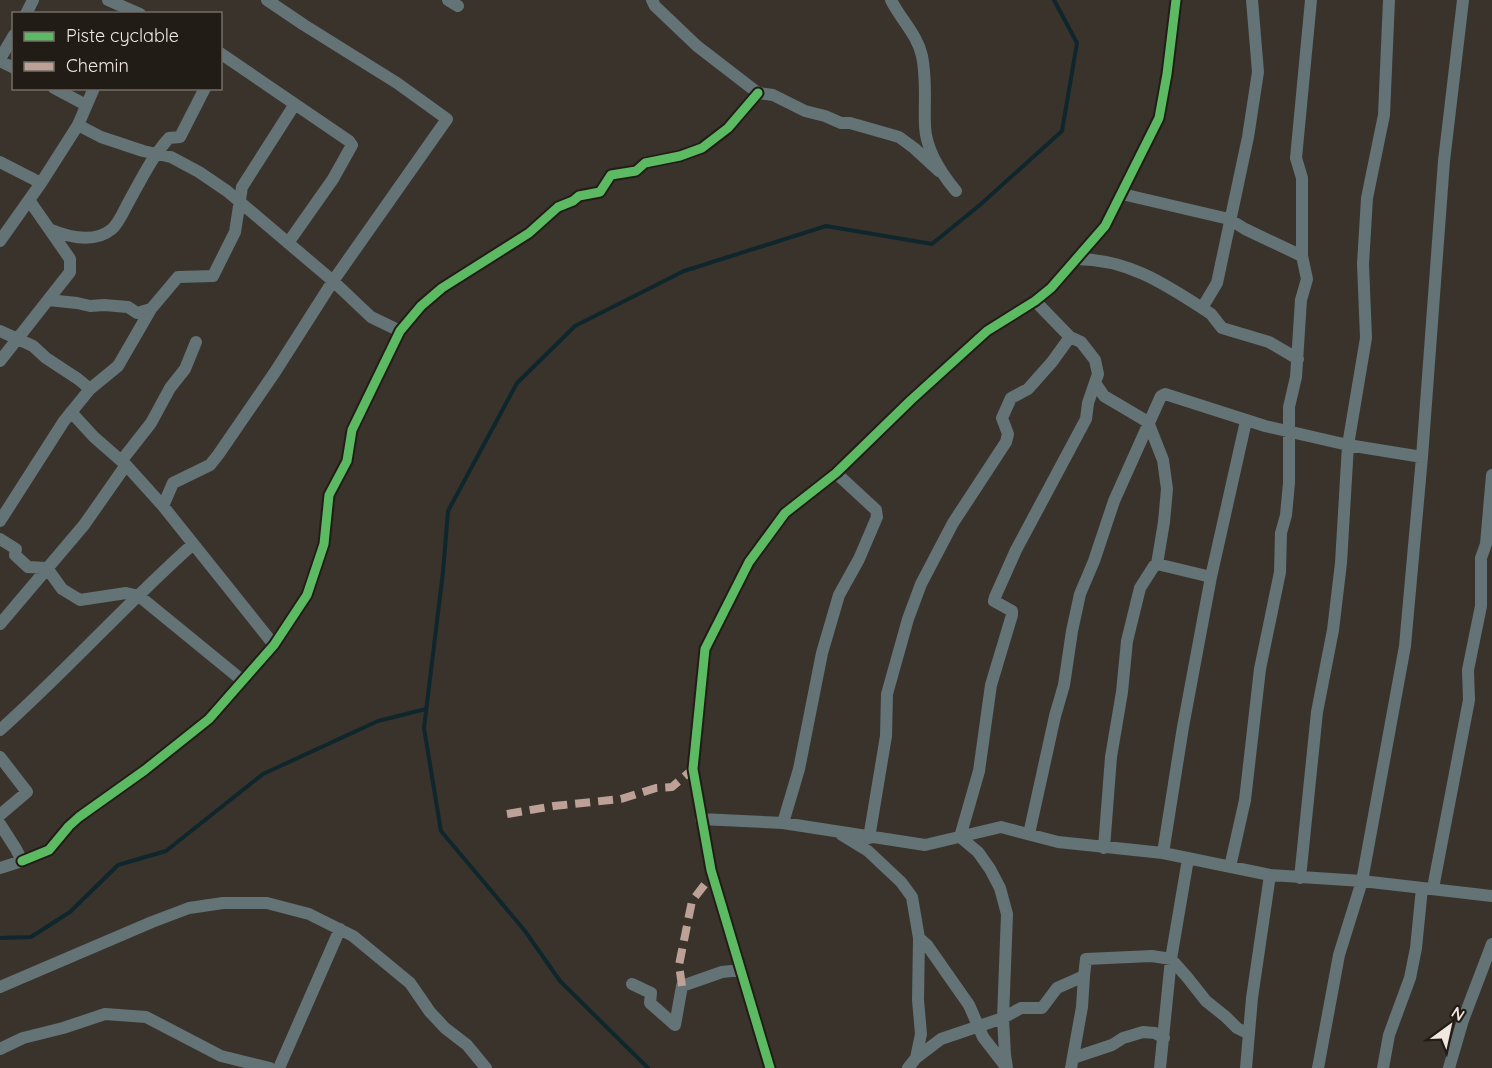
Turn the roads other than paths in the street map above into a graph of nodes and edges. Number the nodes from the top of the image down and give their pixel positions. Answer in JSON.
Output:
{"nodes":[{"id":1,"x":108,"y":0,"type":"edge"},
{"id":2,"x":267,"y":0,"type":"edge"},
{"id":3,"x":652,"y":0,"type":"edge"},
{"id":4,"x":891,"y":0,"type":"edge"},
{"id":5,"x":1176,"y":0,"type":"edge"},
{"id":6,"x":1252,"y":0,"type":"edge"},
{"id":7,"x":1311,"y":0,"type":"edge"},
{"id":8,"x":1389,"y":0,"type":"edge"},
{"id":9,"x":1463,"y":0,"type":"edge"},
{"id":10,"x":135,"y":12,"type":"edge"},
{"id":11,"x":12,"y":39,"type":"edge"},
{"id":12,"x":222,"y":56,"type":"edge"},
{"id":13,"x":0,"y":60,"type":"edge"},
{"id":14,"x":58,"y":90,"type":"edge"},
{"id":15,"x":93,"y":90,"type":"edge"},
{"id":16,"x":204,"y":90,"type":"edge"},
{"id":17,"x":758,"y":93,"type":"junction"},
{"id":18,"x":295,"y":104,"type":"junction"},
{"id":19,"x":86,"y":105,"type":"junction"},
{"id":20,"x":78,"y":125,"type":"junction"},
{"id":21,"x":155,"y":154,"type":"junction"},
{"id":22,"x":0,"y":162,"type":"edge"},
{"id":23,"x":939,"y":171,"type":"junction"},
{"id":24,"x":41,"y":183,"type":"junction"},
{"id":25,"x":956,"y":191,"type":"dead end"},
{"id":26,"x":1122,"y":194,"type":"junction"},
{"id":27,"x":29,"y":200,"type":"junction"},
{"id":28,"x":239,"y":202,"type":"junction"},
{"id":29,"x":1229,"y":219,"type":"junction"},
{"id":30,"x":49,"y":229,"type":"junction"},
{"id":31,"x":0,"y":241,"type":"edge"},
{"id":32,"x":288,"y":243,"type":"junction"},
{"id":33,"x":1302,"y":256,"type":"junction"},
{"id":34,"x":1077,"y":259,"type":"junction"},
{"id":35,"x":333,"y":281,"type":"junction"},
{"id":36,"x":48,"y":300,"type":"junction"},
{"id":37,"x":1035,"y":301,"type":"junction"},
{"id":38,"x":1202,"y":308,"type":"junction"},
{"id":39,"x":151,"y":309,"type":"junction"},
{"id":40,"x":0,"y":331,"type":"edge"},
{"id":41,"x":400,"y":332,"type":"junction"},
{"id":42,"x":1070,"y":337,"type":"junction"},
{"id":43,"x":17,"y":338,"type":"junction"},
{"id":44,"x":196,"y":342,"type":"dead end"},
{"id":45,"x":1298,"y":359,"type":"junction"},
{"id":46,"x":0,"y":361,"type":"edge"},
{"id":47,"x":1096,"y":384,"type":"junction"},
{"id":48,"x":90,"y":389,"type":"junction"},
{"id":49,"x":71,"y":412,"type":"junction"},
{"id":50,"x":1246,"y":421,"type":"junction"},
{"id":51,"x":1148,"y":422,"type":"junction"},
{"id":52,"x":1288,"y":431,"type":"junction"},
{"id":53,"x":1348,"y":445,"type":"junction"},
{"id":54,"x":1422,"y":457,"type":"junction"},
{"id":55,"x":124,"y":463,"type":"junction"},
{"id":56,"x":836,"y":473,"type":"junction"},
{"id":57,"x":1492,"y":475,"type":"edge"},
{"id":58,"x":163,"y":506,"type":"junction"},
{"id":59,"x":0,"y":521,"type":"edge"},
{"id":60,"x":0,"y":539,"type":"edge"},
{"id":61,"x":192,"y":544,"type":"junction"},
{"id":62,"x":1157,"y":564,"type":"junction"},
{"id":63,"x":47,"y":568,"type":"junction"},
{"id":64,"x":1211,"y":577,"type":"junction"},
{"id":65,"x":139,"y":596,"type":"junction"},
{"id":66,"x":0,"y":624,"type":"edge"},
{"id":67,"x":274,"y":645,"type":"junction"},
{"id":68,"x":243,"y":681,"type":"junction"},
{"id":69,"x":0,"y":730,"type":"edge"},
{"id":70,"x":0,"y":757,"type":"edge"},
{"id":71,"x":0,"y":815,"type":"edge"},
{"id":72,"x":701,"y":819,"type":"junction"},
{"id":73,"x":783,"y":823,"type":"junction"},
{"id":74,"x":0,"y":824,"type":"edge"},
{"id":75,"x":838,"y":832,"type":"junction"},
{"id":76,"x":1029,"y":834,"type":"junction"},
{"id":77,"x":960,"y":837,"type":"junction"},
{"id":78,"x":869,"y":838,"type":"junction"},
{"id":79,"x":1104,"y":848,"type":"junction"},
{"id":80,"x":1163,"y":853,"type":"junction"},
{"id":81,"x":1188,"y":859,"type":"junction"},
{"id":82,"x":21,"y":861,"type":"junction"},
{"id":83,"x":1230,"y":867,"type":"junction"},
{"id":84,"x":0,"y":868,"type":"edge"},
{"id":85,"x":1270,"y":874,"type":"junction"},
{"id":86,"x":1300,"y":878,"type":"junction"},
{"id":87,"x":1362,"y":881,"type":"junction"},
{"id":88,"x":1427,"y":888,"type":"junction"},
{"id":89,"x":1492,"y":896,"type":"edge"},
{"id":90,"x":340,"y":929,"type":"junction"},
{"id":91,"x":919,"y":938,"type":"junction"},
{"id":92,"x":1492,"y":944,"type":"edge"},
{"id":93,"x":1171,"y":959,"type":"junction"},
{"id":94,"x":741,"y":970,"type":"junction"},
{"id":95,"x":1084,"y":976,"type":"junction"},
{"id":96,"x":632,"y":984,"type":"dead end"},
{"id":97,"x":0,"y":987,"type":"edge"},
{"id":98,"x":1003,"y":1018,"type":"junction"},
{"id":99,"x":978,"y":1026,"type":"junction"},
{"id":100,"x":1249,"y":1034,"type":"junction"},
{"id":101,"x":1164,"y":1038,"type":"junction"},
{"id":102,"x":0,"y":1049,"type":"edge"},
{"id":103,"x":912,"y":1063,"type":"edge"},
{"id":104,"x":1072,"y":1063,"type":"edge"},
{"id":105,"x":1250,"y":1066,"type":"edge"},
{"id":106,"x":270,"y":1068,"type":"edge"},
{"id":107,"x":279,"y":1068,"type":"edge"},
{"id":108,"x":486,"y":1068,"type":"edge"},
{"id":109,"x":770,"y":1068,"type":"edge"},
{"id":110,"x":1007,"y":1068,"type":"edge"},
{"id":111,"x":1160,"y":1068,"type":"edge"},
{"id":112,"x":1317,"y":1068,"type":"edge"},
{"id":113,"x":1383,"y":1068,"type":"edge"},
{"id":114,"x":1449,"y":1068,"type":"edge"}],
"edges":[{"from":1,"to":10,"type":"street"},
{"from":2,"to":35,"type":"street"},
{"from":3,"to":17,"type":"street"},
{"from":4,"to":23,"type":"street"},
{"from":5,"to":26,"type":"street"},
{"from":6,"to":29,"type":"street"},
{"from":7,"to":33,"type":"street"},
{"from":8,"to":53,"type":"street"},
{"from":9,"to":54,"type":"street"},
{"from":11,"to":13,"type":"street"},
{"from":12,"to":18,"type":"street"},
{"from":14,"to":19,"type":"street"},
{"from":15,"to":19,"type":"street"},
{"from":16,"to":21,"type":"street"},
{"from":17,"to":23,"type":"street"},
{"from":17,"to":41,"type":"street"},
{"from":18,"to":28,"type":"street"},
{"from":18,"to":32,"type":"street"},
{"from":19,"to":20,"type":"street"},
{"from":20,"to":21,"type":"street"},
{"from":20,"to":24,"type":"street"},
{"from":21,"to":28,"type":"street"},
{"from":21,"to":30,"type":"street"},
{"from":22,"to":24,"type":"street"},
{"from":23,"to":25,"type":"street"},
{"from":24,"to":27,"type":"street"},
{"from":26,"to":29,"type":"street"},
{"from":26,"to":34,"type":"street"},
{"from":27,"to":30,"type":"street"},
{"from":27,"to":31,"type":"street"},
{"from":28,"to":32,"type":"street"},
{"from":28,"to":39,"type":"street"},
{"from":29,"to":33,"type":"street"},
{"from":29,"to":38,"type":"street"},
{"from":30,"to":36,"type":"street"},
{"from":32,"to":35,"type":"street"},
{"from":33,"to":45,"type":"street"},
{"from":34,"to":37,"type":"street"},
{"from":34,"to":38,"type":"street"},
{"from":35,"to":41,"type":"street"},
{"from":35,"to":58,"type":"street"},
{"from":36,"to":39,"type":"street"},
{"from":36,"to":43,"type":"street"},
{"from":37,"to":42,"type":"street"},
{"from":37,"to":56,"type":"street"},
{"from":38,"to":45,"type":"street"},
{"from":39,"to":48,"type":"street"},
{"from":40,"to":43,"type":"street"},
{"from":41,"to":67,"type":"street"},
{"from":42,"to":47,"type":"street"},
{"from":42,"to":78,"type":"street"},
{"from":43,"to":46,"type":"street"},
{"from":43,"to":48,"type":"street"},
{"from":44,"to":55,"type":"street"},
{"from":45,"to":52,"type":"street"},
{"from":47,"to":51,"type":"street"},
{"from":47,"to":77,"type":"street"},
{"from":48,"to":49,"type":"street"},
{"from":49,"to":55,"type":"street"},
{"from":49,"to":59,"type":"street"},
{"from":50,"to":51,"type":"street"},
{"from":50,"to":52,"type":"street"},
{"from":50,"to":64,"type":"street"},
{"from":51,"to":62,"type":"street"},
{"from":51,"to":76,"type":"street"},
{"from":52,"to":53,"type":"street"},
{"from":52,"to":83,"type":"street"},
{"from":53,"to":54,"type":"street"},
{"from":53,"to":86,"type":"street"},
{"from":54,"to":87,"type":"street"},
{"from":55,"to":58,"type":"street"},
{"from":55,"to":63,"type":"street"},
{"from":56,"to":72,"type":"street"},
{"from":56,"to":73,"type":"street"},
{"from":57,"to":88,"type":"street"},
{"from":58,"to":61,"type":"street"},
{"from":60,"to":63,"type":"street"},
{"from":61,"to":65,"type":"street"},
{"from":61,"to":67,"type":"street"},
{"from":62,"to":64,"type":"street"},
{"from":62,"to":79,"type":"street"},
{"from":63,"to":65,"type":"street"},
{"from":63,"to":66,"type":"street"},
{"from":64,"to":80,"type":"street"},
{"from":65,"to":68,"type":"street"},
{"from":65,"to":69,"type":"street"},
{"from":67,"to":68,"type":"street"},
{"from":68,"to":82,"type":"street"},
{"from":70,"to":71,"type":"street"},
{"from":72,"to":73,"type":"street"},
{"from":72,"to":94,"type":"street"},
{"from":73,"to":75,"type":"street"},
{"from":74,"to":82,"type":"street"},
{"from":75,"to":78,"type":"street"},
{"from":75,"to":91,"type":"street"},
{"from":76,"to":77,"type":"street"},
{"from":76,"to":79,"type":"street"},
{"from":77,"to":78,"type":"street"},
{"from":77,"to":98,"type":"street"},
{"from":79,"to":80,"type":"street"},
{"from":80,"to":81,"type":"street"},
{"from":81,"to":83,"type":"street"},
{"from":81,"to":93,"type":"street"},
{"from":82,"to":84,"type":"street"},
{"from":83,"to":85,"type":"street"},
{"from":85,"to":86,"type":"street"},
{"from":85,"to":100,"type":"street"},
{"from":86,"to":87,"type":"street"},
{"from":87,"to":88,"type":"street"},
{"from":87,"to":112,"type":"street"},
{"from":88,"to":89,"type":"street"},
{"from":88,"to":113,"type":"street"},
{"from":90,"to":97,"type":"street"},
{"from":90,"to":107,"type":"street"},
{"from":90,"to":108,"type":"street"},
{"from":91,"to":99,"type":"street"},
{"from":91,"to":103,"type":"street"},
{"from":92,"to":114,"type":"street"},
{"from":93,"to":95,"type":"street"},
{"from":93,"to":100,"type":"street"},
{"from":93,"to":101,"type":"street"},
{"from":94,"to":96,"type":"street"},
{"from":94,"to":109,"type":"street"},
{"from":95,"to":98,"type":"street"},
{"from":95,"to":104,"type":"street"},
{"from":98,"to":99,"type":"street"},
{"from":98,"to":110,"type":"street"},
{"from":99,"to":103,"type":"street"},
{"from":99,"to":110,"type":"street"},
{"from":100,"to":105,"type":"street"},
{"from":101,"to":104,"type":"street"},
{"from":101,"to":111,"type":"street"},
{"from":102,"to":106,"type":"street"}]}
